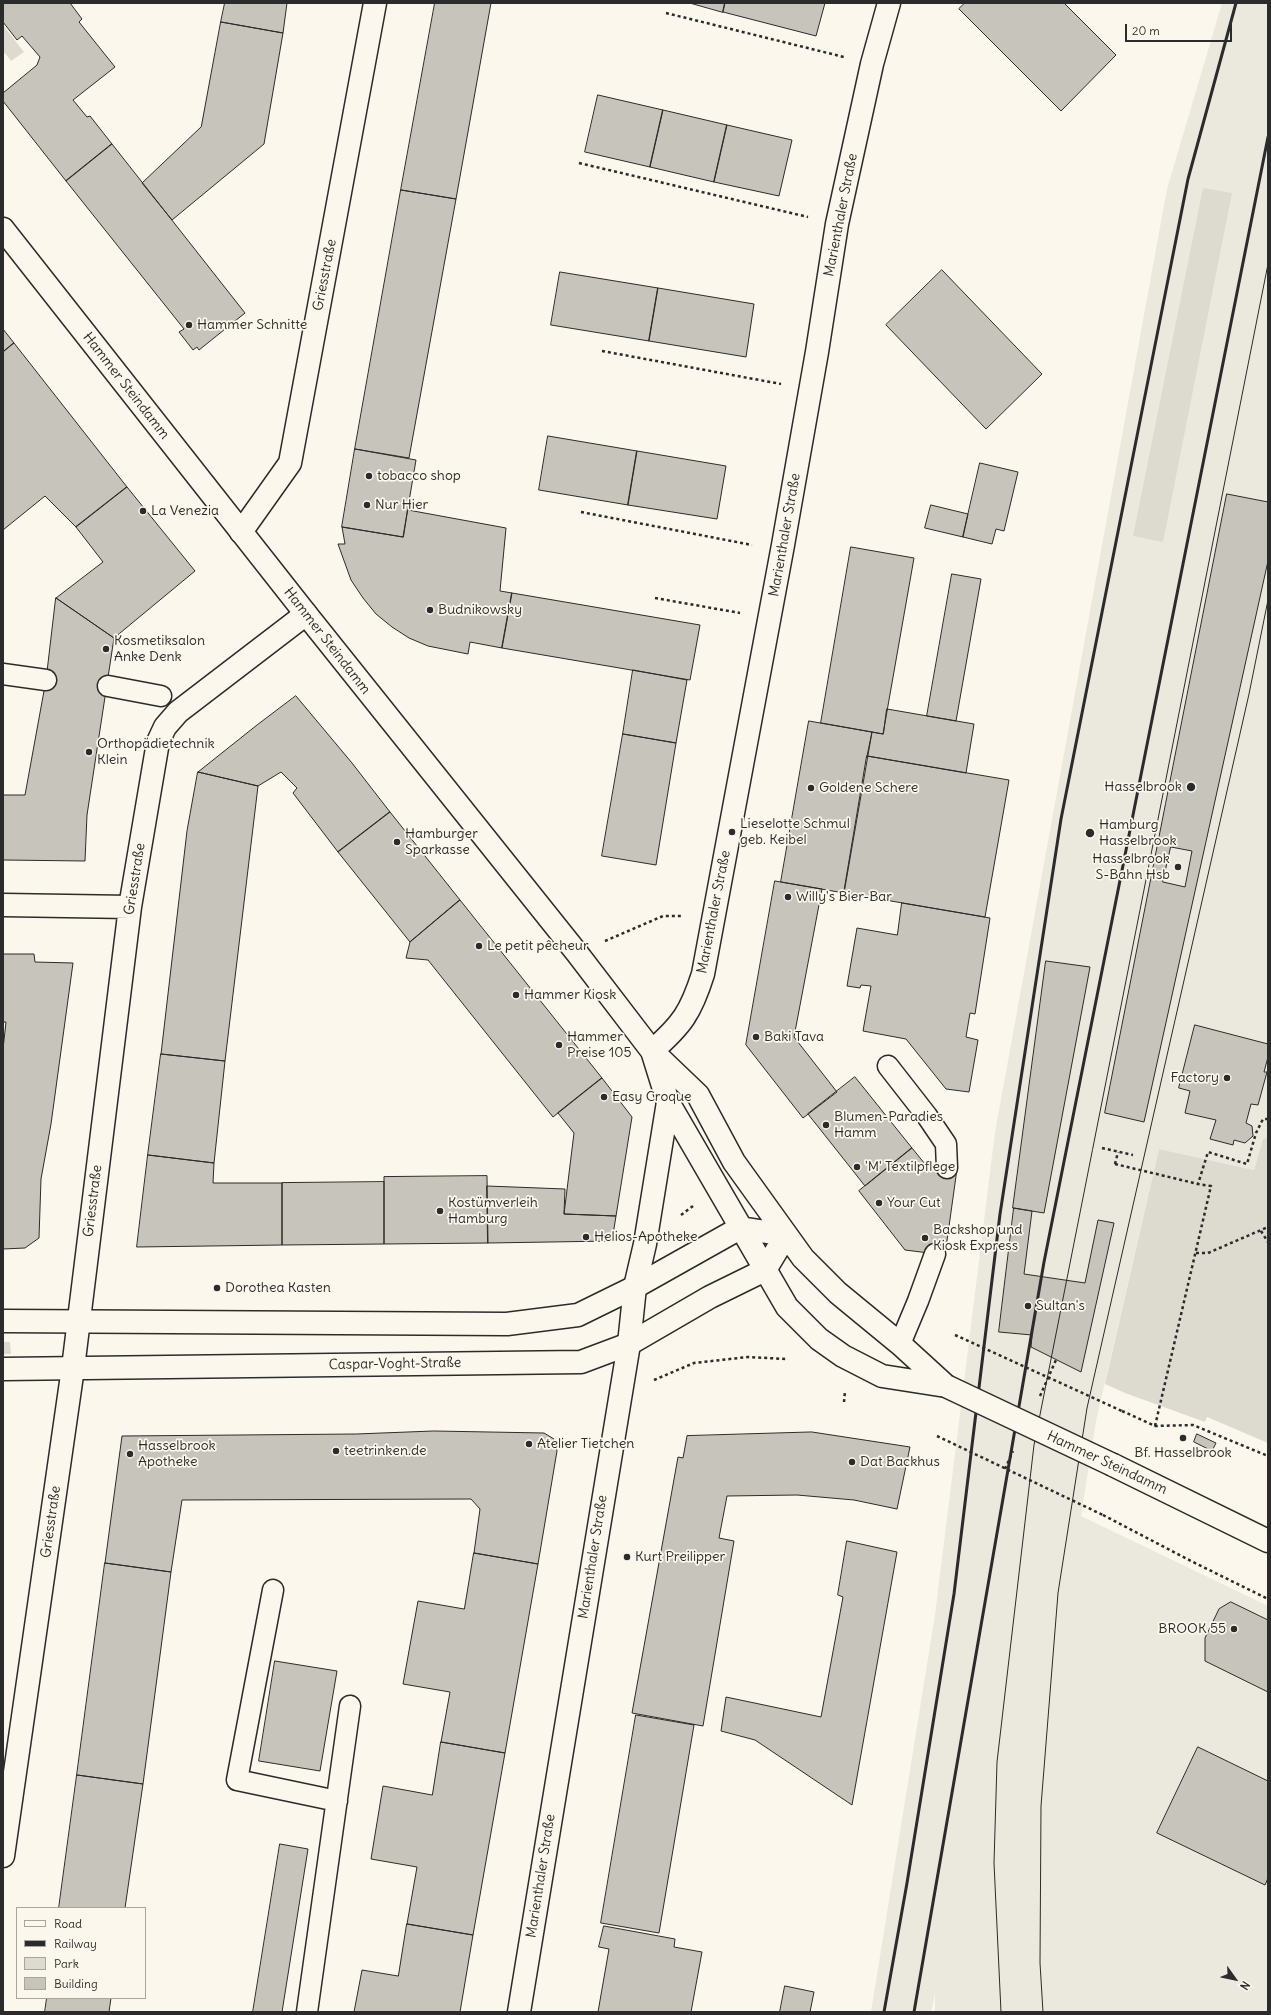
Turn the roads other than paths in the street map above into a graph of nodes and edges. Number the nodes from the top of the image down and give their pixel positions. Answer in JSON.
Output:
{"nodes":[{"id":1,"x":375,"y":3,"type":"edge"},
{"id":2,"x":889,"y":3,"type":"edge"},
{"id":3,"x":3,"y":229,"type":"edge"},
{"id":4,"x":241,"y":532,"type":"junction"},
{"id":5,"x":306,"y":614,"type":"junction"},
{"id":6,"x":3,"y":674,"type":"edge"},
{"id":7,"x":46,"y":680,"type":"dead end"},
{"id":8,"x":108,"y":686,"type":"dead end"},
{"id":9,"x":161,"y":696,"type":"dead end"},
{"id":10,"x":3,"y":905,"type":"edge"},
{"id":11,"x":130,"y":907,"type":"junction"},
{"id":12,"x":652,"y":1051,"type":"junction"},
{"id":13,"x":888,"y":1066,"type":"dead end"},
{"id":14,"x":668,"y":1102,"type":"junction"},
{"id":15,"x":947,"y":1168,"type":"dead end"},
{"id":16,"x":740,"y":1228,"type":"junction"},
{"id":17,"x":786,"y":1235,"type":"junction"},
{"id":18,"x":935,"y":1254,"type":"dead end"},
{"id":19,"x":765,"y":1270,"type":"junction"},
{"id":20,"x":635,"y":1286,"type":"junction"},
{"id":21,"x":78,"y":1321,"type":"junction"},
{"id":22,"x":3,"y":1322,"type":"edge"},
{"id":23,"x":630,"y":1344,"type":"junction"},
{"id":24,"x":900,"y":1344,"type":"junction"},
{"id":25,"x":73,"y":1368,"type":"junction"},
{"id":26,"x":3,"y":1369,"type":"edge"},
{"id":27,"x":946,"y":1386,"type":"junction"},
{"id":28,"x":1268,"y":1541,"type":"edge"},
{"id":29,"x":273,"y":1590,"type":"dead end"},
{"id":30,"x":350,"y":1706,"type":"dead end"},
{"id":31,"x":337,"y":1801,"type":"junction"},
{"id":32,"x":3,"y":1856,"type":"edge"},
{"id":33,"x":307,"y":2012,"type":"edge"},
{"id":34,"x":519,"y":2012,"type":"edge"}],
"edges":[{"from":1,"to":4,"type":"street","name":"Griesstraße"},
{"from":2,"to":12,"type":"street","name":"Marienthaler Straße"},
{"from":3,"to":4,"type":"street","name":"Hammer Steindamm"},
{"from":4,"to":5,"type":"street","name":"Hammer Steindamm"},
{"from":5,"to":11,"type":"street","name":"Griesstraße"},
{"from":5,"to":12,"type":"street","name":"Hammer Steindamm"},
{"from":6,"to":7,"type":"lane"},
{"from":8,"to":9,"type":"lane"},
{"from":10,"to":11,"type":"street"},
{"from":11,"to":21,"type":"street","name":"Griesstraße"},
{"from":12,"to":14,"type":"street","name":"Hammer Steindamm"},
{"from":12,"to":17,"type":"street","name":"Hammer Steindamm"},
{"from":13,"to":15,"type":"lane"},
{"from":14,"to":16,"type":"street","name":"Hammer Steindamm"},
{"from":14,"to":20,"type":"street","name":"Marienthaler Straße"},
{"from":16,"to":17,"type":"street"},
{"from":16,"to":19,"type":"street","name":"Hammer Steindamm"},
{"from":16,"to":20,"type":"street"},
{"from":17,"to":19,"type":"street"},
{"from":17,"to":24,"type":"street","name":"Hammer Steindamm"},
{"from":18,"to":24,"type":"lane"},
{"from":19,"to":23,"type":"street","name":"Caspar-Voght-Straße"},
{"from":19,"to":27,"type":"street","name":"Hammer Steindamm"},
{"from":20,"to":21,"type":"street"},
{"from":20,"to":23,"type":"street","name":"Marienthaler Straße"},
{"from":21,"to":22,"type":"street"},
{"from":21,"to":25,"type":"street","name":"Griesstraße"},
{"from":23,"to":25,"type":"street","name":"Caspar-Voght-Straße"},
{"from":23,"to":34,"type":"street","name":"Marienthaler Straße"},
{"from":24,"to":27,"type":"street","name":"Hammer Steindamm"},
{"from":25,"to":26,"type":"street","name":"Caspar-Voght-Straße"},
{"from":25,"to":32,"type":"street","name":"Griesstraße"},
{"from":27,"to":28,"type":"street","name":"Hammer Steindamm","bridge":true},
{"from":29,"to":31,"type":"lane"},
{"from":30,"to":31,"type":"lane"},
{"from":31,"to":33,"type":"lane"}]}
